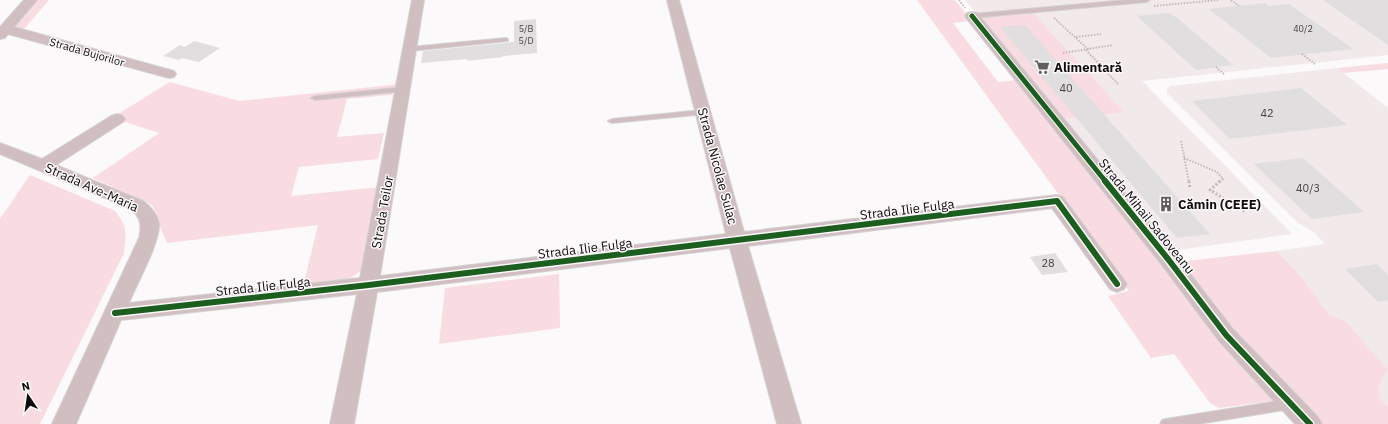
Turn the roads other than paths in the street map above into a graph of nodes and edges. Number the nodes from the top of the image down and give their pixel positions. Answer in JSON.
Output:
{"nodes":[{"id":1,"x":31,"y":0,"type":"edge"},
{"id":2,"x":418,"y":0,"type":"edge"},
{"id":3,"x":673,"y":0,"type":"edge"},
{"id":4,"x":1147,"y":0,"type":"edge"},
{"id":5,"x":972,"y":16,"type":"joint"},
{"id":6,"x":3,"y":32,"type":"edge"},
{"id":7,"x":506,"y":40,"type":"dead end"},
{"id":8,"x":410,"y":49,"type":"junction"},
{"id":9,"x":169,"y":74,"type":"dead end"},
{"id":10,"x":403,"y":89,"type":"junction"},
{"id":11,"x":314,"y":98,"type":"dead end"},
{"id":12,"x":703,"y":112,"type":"junction"},
{"id":13,"x":117,"y":119,"type":"dead end"},
{"id":14,"x":612,"y":121,"type":"dead end"},
{"id":15,"x":0,"y":148,"type":"edge"},
{"id":16,"x":44,"y":165,"type":"junction"},
{"id":17,"x":738,"y":240,"type":"junction"},
{"id":18,"x":1117,"y":284,"type":"dead end"},
{"id":19,"x":369,"y":285,"type":"junction"},
{"id":20,"x":115,"y":313,"type":"junction"},
{"id":21,"x":1292,"y":404,"type":"junction"},
{"id":22,"x":64,"y":424,"type":"edge"},
{"id":23,"x":342,"y":424,"type":"edge"},
{"id":24,"x":789,"y":424,"type":"edge"},
{"id":25,"x":1166,"y":424,"type":"edge"},
{"id":26,"x":1310,"y":424,"type":"edge"}],
"edges":[{"from":1,"to":6,"type":"street"},
{"from":2,"to":8,"type":"street","name":"Strada Teilor"},
{"from":3,"to":12,"type":"street","name":"Strada Nicolae Sulac"},
{"from":4,"to":5,"type":"lane","name":"Strada Mihail Sadoveanu"},
{"from":5,"to":21,"type":"street","name":"Strada Mihail Sadoveanu"},
{"from":6,"to":9,"type":"street","name":"Strada Bujorilor"},
{"from":7,"to":8,"type":"lane"},
{"from":8,"to":10,"type":"street","name":"Strada Teilor"},
{"from":10,"to":11,"type":"lane"},
{"from":10,"to":19,"type":"street","name":"Strada Teilor"},
{"from":12,"to":14,"type":"lane"},
{"from":12,"to":17,"type":"street","name":"Strada Nicolae Sulac"},
{"from":13,"to":16,"type":"street"},
{"from":15,"to":16,"type":"street","name":"Strada Ave-Maria"},
{"from":16,"to":20,"type":"street","name":"Strada Ave-Maria"},
{"from":17,"to":18,"type":"street","name":"Strada Ilie Fulga"},
{"from":17,"to":19,"type":"street","name":"Strada Ilie Fulga"},
{"from":17,"to":24,"type":"street","name":"Strada Nicolae Sulac"},
{"from":19,"to":20,"type":"street","name":"Strada Ilie Fulga"},
{"from":19,"to":23,"type":"street","name":"Strada Teilor"},
{"from":20,"to":22,"type":"street","name":"Strada Ave-Maria"},
{"from":21,"to":25,"type":"lane"},
{"from":21,"to":26,"type":"street","name":"Strada Mihail Sadoveanu"}]}
